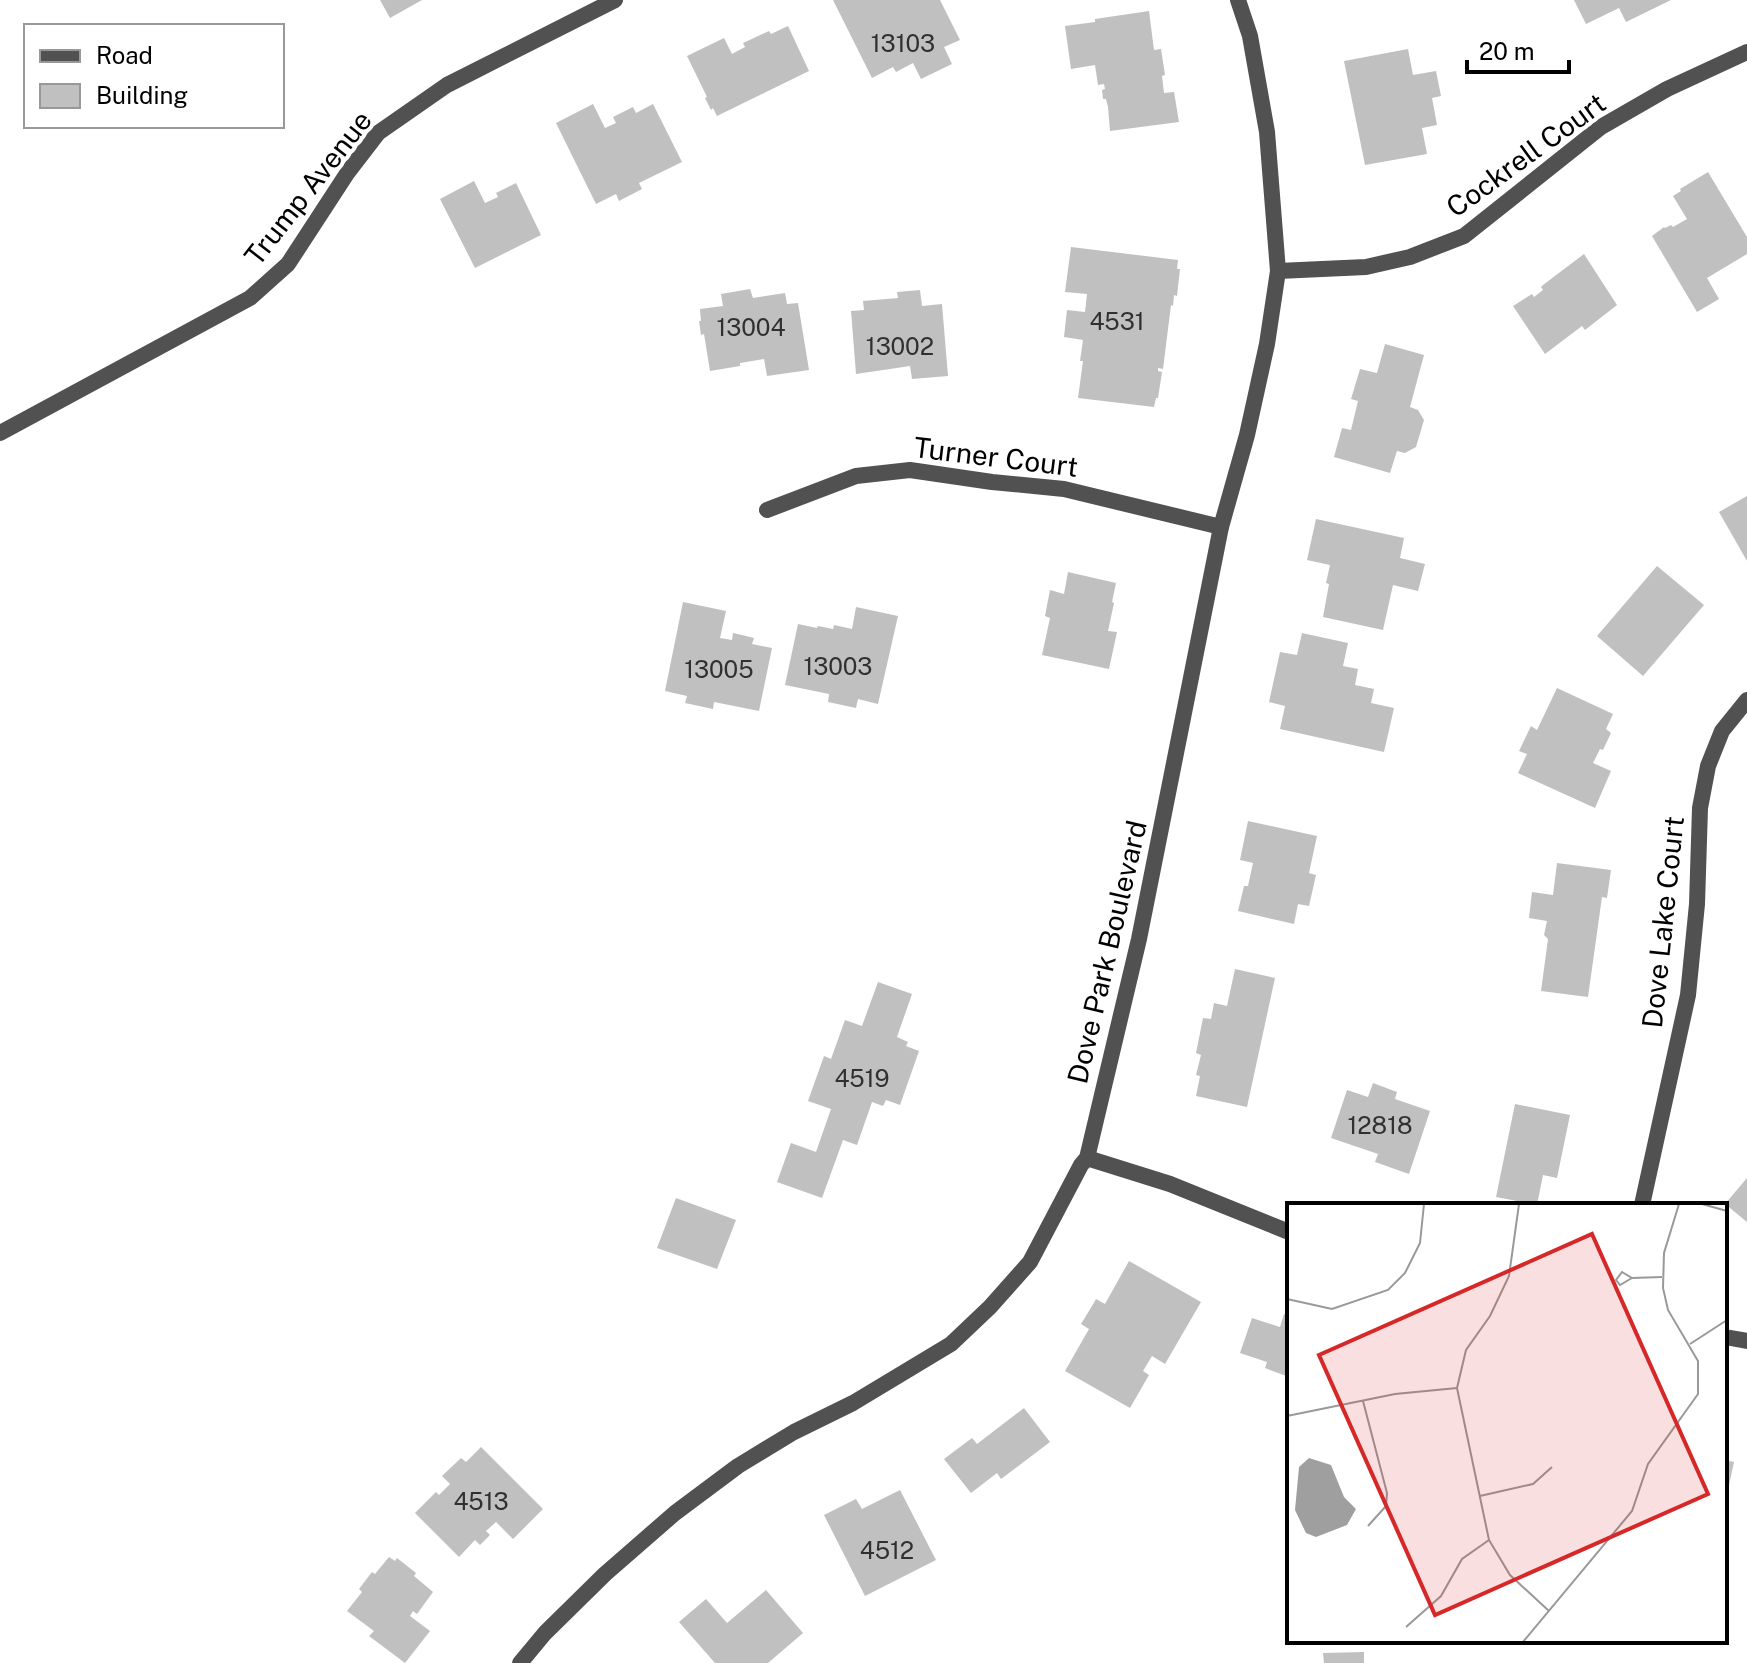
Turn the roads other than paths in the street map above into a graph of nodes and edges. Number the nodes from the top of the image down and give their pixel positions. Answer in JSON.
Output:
{"nodes":[{"id":1,"x":615,"y":0,"type":"edge"},
{"id":2,"x":1238,"y":0,"type":"edge"},
{"id":3,"x":1747,"y":52,"type":"edge"},
{"id":4,"x":1278,"y":271,"type":"junction"},
{"id":5,"x":0,"y":433,"type":"edge"},
{"id":6,"x":767,"y":510,"type":"dead end"},
{"id":7,"x":1221,"y":527,"type":"junction"},
{"id":8,"x":1747,"y":700,"type":"edge"},
{"id":9,"x":1087,"y":1158,"type":"junction"},
{"id":10,"x":1642,"y":1203,"type":"edge"},
{"id":11,"x":1287,"y":1231,"type":"edge"},
{"id":12,"x":1727,"y":1337,"type":"edge"},
{"id":13,"x":1747,"y":1341,"type":"edge"},
{"id":14,"x":520,"y":1663,"type":"edge"}],
"edges":[{"from":1,"to":5,"type":"street","name":"Trump Avenue"},
{"from":2,"to":4,"type":"street","name":"Dove Park Boulevard"},
{"from":3,"to":4,"type":"street","name":"Cockrell Court"},
{"from":4,"to":7,"type":"street","name":"Dove Park Boulevard"},
{"from":6,"to":7,"type":"street","name":"Turner Court"},
{"from":7,"to":9,"type":"street","name":"Dove Park Boulevard"},
{"from":8,"to":10,"type":"street","name":"Dove Lake Court"},
{"from":9,"to":11,"type":"street"},
{"from":9,"to":14,"type":"street","name":"Dove Park Boulevard"},
{"from":12,"to":13,"type":"street"}]}
